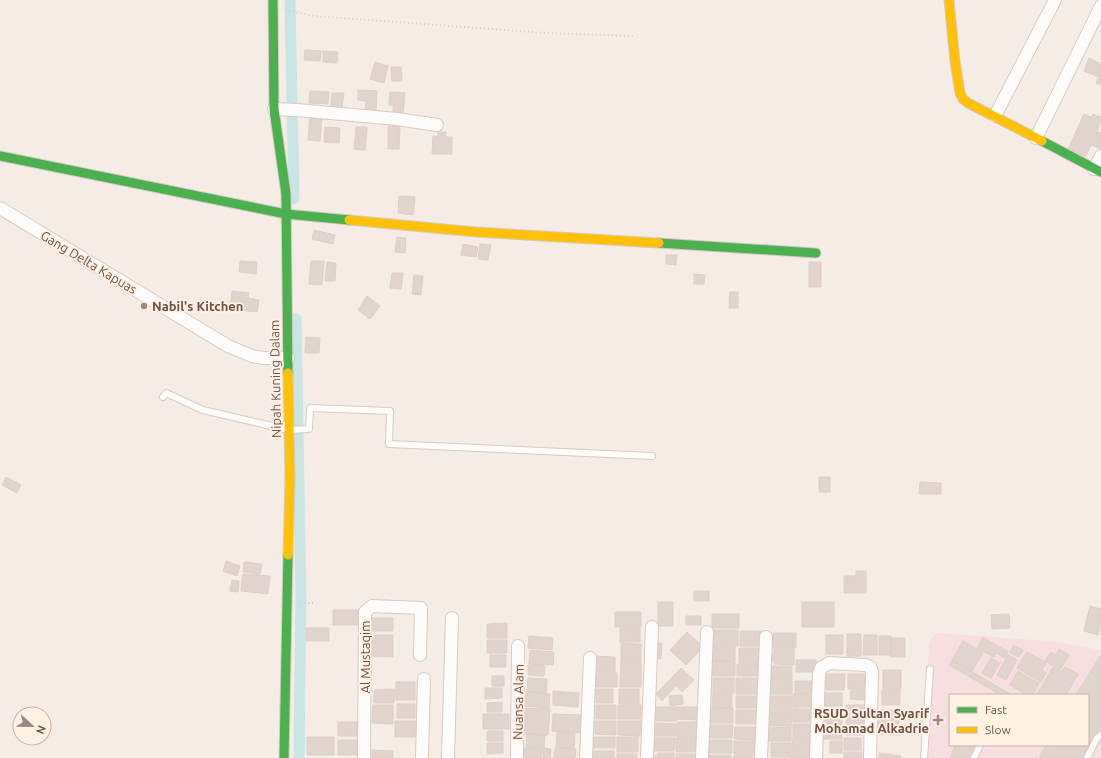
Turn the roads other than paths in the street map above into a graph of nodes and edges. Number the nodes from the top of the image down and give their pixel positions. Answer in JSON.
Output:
{"nodes":[{"id":1,"x":273,"y":0,"type":"edge"},
{"id":2,"x":949,"y":0,"type":"edge"},
{"id":3,"x":1056,"y":0,"type":"edge"},
{"id":4,"x":1101,"y":6,"type":"edge"},
{"id":5,"x":285,"y":110,"type":"junction"},
{"id":6,"x":995,"y":116,"type":"junction"},
{"id":7,"x":437,"y":125,"type":"dead end"},
{"id":8,"x":1036,"y":138,"type":"junction"},
{"id":9,"x":0,"y":156,"type":"edge"},
{"id":10,"x":1101,"y":156,"type":"edge"},
{"id":11,"x":1098,"y":171,"type":"edge"},
{"id":12,"x":0,"y":208,"type":"edge"},
{"id":13,"x":287,"y":214,"type":"junction"},
{"id":14,"x":816,"y":254,"type":"dead end"},
{"id":15,"x":288,"y":358,"type":"junction"},
{"id":16,"x":163,"y":397,"type":"dead end"},
{"id":17,"x":290,"y":429,"type":"junction"},
{"id":18,"x":652,"y":456,"type":"dead end"},
{"id":19,"x":452,"y":618,"type":"dead end"},
{"id":20,"x":652,"y":627,"type":"dead end"},
{"id":21,"x":707,"y":632,"type":"dead end"},
{"id":22,"x":766,"y":637,"type":"dead end"},
{"id":23,"x":518,"y":646,"type":"dead end"},
{"id":24,"x":420,"y":655,"type":"dead end"},
{"id":25,"x":590,"y":658,"type":"dead end"},
{"id":26,"x":930,"y":669,"type":"dead end"},
{"id":27,"x":424,"y":679,"type":"dead end"},
{"id":28,"x":1101,"y":735,"type":"edge"},
{"id":29,"x":980,"y":746,"type":"edge"},
{"id":30,"x":284,"y":758,"type":"edge"},
{"id":31,"x":364,"y":758,"type":"edge"},
{"id":32,"x":422,"y":758,"type":"edge"},
{"id":33,"x":448,"y":758,"type":"edge"},
{"id":34,"x":517,"y":758,"type":"edge"},
{"id":35,"x":586,"y":758,"type":"edge"},
{"id":36,"x":647,"y":758,"type":"edge"},
{"id":37,"x":702,"y":758,"type":"edge"},
{"id":38,"x":761,"y":758,"type":"edge"},
{"id":39,"x":816,"y":758,"type":"edge"},
{"id":40,"x":870,"y":758,"type":"edge"},
{"id":41,"x":924,"y":758,"type":"edge"},
{"id":42,"x":974,"y":758,"type":"edge"},
{"id":43,"x":1087,"y":758,"type":"edge"}],
"edges":[{"from":1,"to":5,"type":"street","name":"Nipah Kuning Dalam"},
{"from":2,"to":6,"type":"street"},
{"from":3,"to":6,"type":"street"},
{"from":4,"to":8,"type":"street"},
{"from":5,"to":7,"type":"street"},
{"from":5,"to":13,"type":"street","name":"Nipah Kuning Dalam"},
{"from":6,"to":8,"type":"street"},
{"from":8,"to":11,"type":"street"},
{"from":9,"to":13,"type":"street"},
{"from":10,"to":11,"type":"street"},
{"from":12,"to":15,"type":"street","name":"Gang Delta Kapuas"},
{"from":13,"to":14,"type":"street"},
{"from":13,"to":15,"type":"street","name":"Nipah Kuning Dalam"},
{"from":15,"to":17,"type":"street","name":"Nipah Kuning Dalam"},
{"from":16,"to":17,"type":"lane"},
{"from":17,"to":18,"type":"lane"},
{"from":17,"to":30,"type":"street","name":"Nipah Kuning Dalam"},
{"from":19,"to":33,"type":"street"},
{"from":20,"to":36,"type":"street"},
{"from":21,"to":37,"type":"street"},
{"from":22,"to":38,"type":"street"},
{"from":23,"to":34,"type":"street","name":"Nuansa Alam"},
{"from":24,"to":31,"type":"street","name":"Al Mustaqim"},
{"from":25,"to":35,"type":"street"},
{"from":26,"to":41,"type":"lane"},
{"from":27,"to":32,"type":"street"},
{"from":28,"to":43,"type":"lane"},
{"from":29,"to":42,"type":"lane"},
{"from":39,"to":40,"type":"street"}]}
